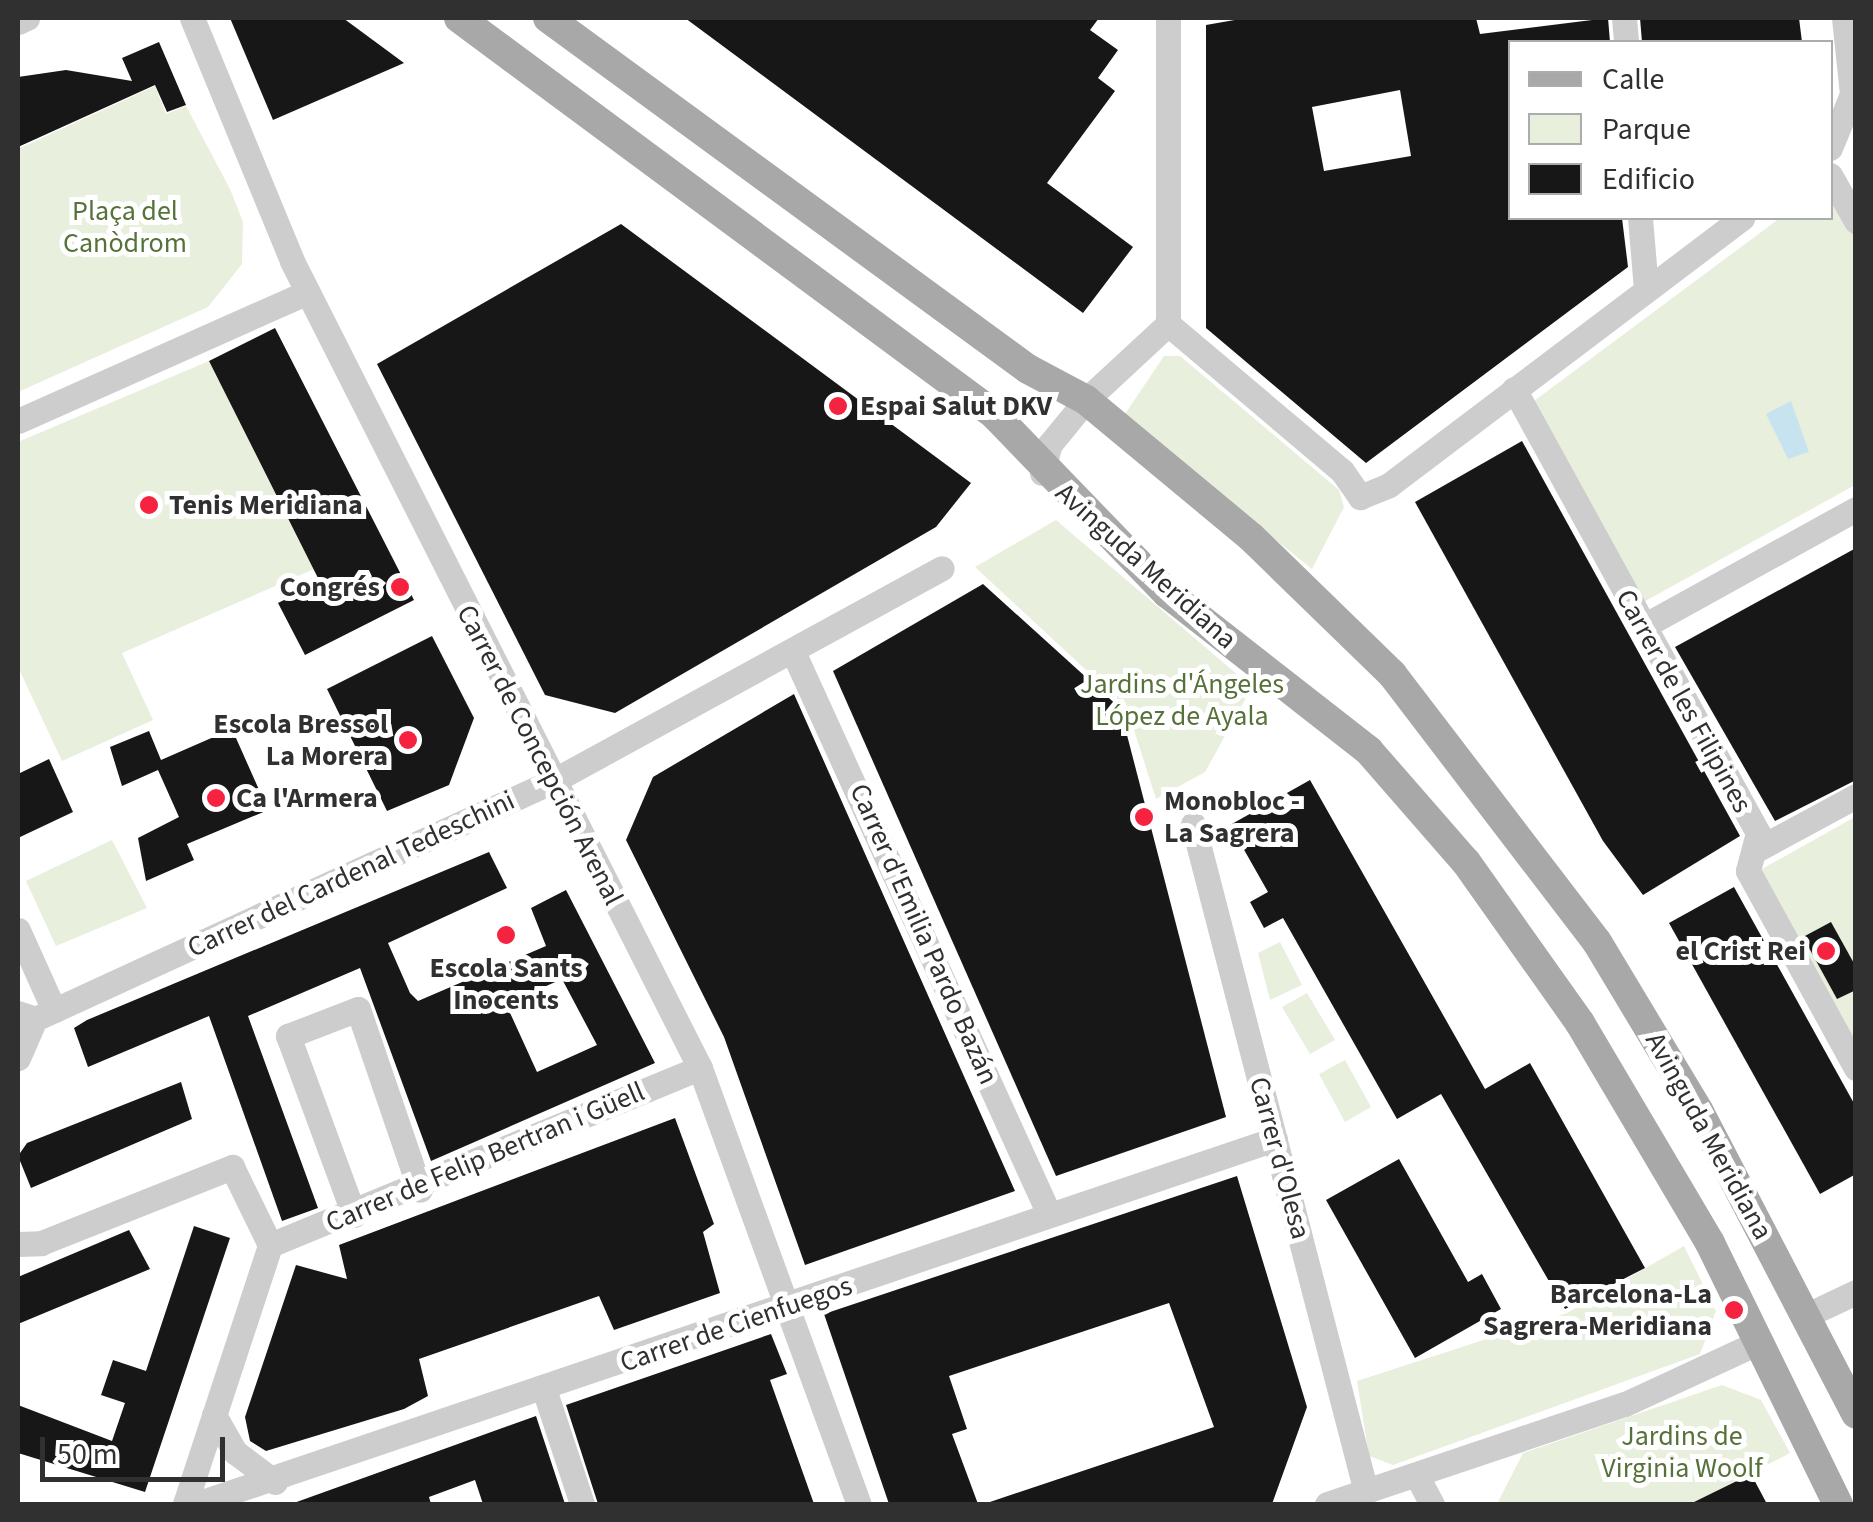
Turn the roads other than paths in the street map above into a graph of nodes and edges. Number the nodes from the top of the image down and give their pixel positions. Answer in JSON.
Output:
{"nodes":[{"id":1,"x":28,"y":18,"type":"edge"},
{"id":2,"x":192,"y":18,"type":"edge"},
{"id":3,"x":459,"y":18,"type":"edge"},
{"id":4,"x":548,"y":18,"type":"edge"},
{"id":5,"x":1168,"y":18,"type":"edge"},
{"id":6,"x":1844,"y":18,"type":"edge"},
{"id":7,"x":18,"y":22,"type":"edge"},
{"id":8,"x":1833,"y":141,"type":"edge"},
{"id":9,"x":1833,"y":180,"type":"edge"},
{"id":10,"x":1640,"y":220,"type":"edge"},
{"id":11,"x":1739,"y":220,"type":"edge"},
{"id":12,"x":1856,"y":221,"type":"edge"},
{"id":13,"x":1646,"y":289,"type":"junction"},
{"id":14,"x":308,"y":292,"type":"junction"},
{"id":15,"x":1168,"y":324,"type":"junction"},
{"id":16,"x":1514,"y":389,"type":"junction"},
{"id":17,"x":1086,"y":400,"type":"junction"},
{"id":18,"x":18,"y":420,"type":"edge"},
{"id":19,"x":1042,"y":473,"type":"junction"},
{"id":20,"x":1856,"y":508,"type":"edge"},
{"id":21,"x":942,"y":568,"type":"dead end"},
{"id":22,"x":1642,"y":626,"type":"junction"},
{"id":23,"x":795,"y":656,"type":"junction"},
{"id":24,"x":553,"y":781,"type":"junction"},
{"id":25,"x":1856,"y":796,"type":"edge"},
{"id":26,"x":1193,"y":824,"type":"dead end"},
{"id":27,"x":1756,"y":850,"type":"junction"},
{"id":28,"x":18,"y":930,"type":"edge"},
{"id":29,"x":35,"y":1014,"type":"edge"},
{"id":30,"x":18,"y":1058,"type":"edge"},
{"id":31,"x":700,"y":1068,"type":"junction"},
{"id":32,"x":1856,"y":1068,"type":"edge"},
{"id":33,"x":1275,"y":1139,"type":"junction"},
{"id":34,"x":420,"y":1190,"type":"junction"},
{"id":35,"x":1049,"y":1214,"type":"junction"},
{"id":36,"x":354,"y":1216,"type":"junction"},
{"id":37,"x":18,"y":1244,"type":"edge"},
{"id":38,"x":270,"y":1245,"type":"junction"},
{"id":39,"x":1856,"y":1292,"type":"edge"},
{"id":40,"x":789,"y":1306,"type":"junction"},
{"id":41,"x":1805,"y":1316,"type":"junction"},
{"id":42,"x":1759,"y":1342,"type":"junction"},
{"id":43,"x":544,"y":1389,"type":"junction"},
{"id":44,"x":1856,"y":1414,"type":"edge"},
{"id":45,"x":214,"y":1415,"type":"junction"},
{"id":46,"x":1418,"y":1478,"type":"junction"},
{"id":47,"x":275,"y":1482,"type":"junction"},
{"id":48,"x":1366,"y":1492,"type":"junction"},
{"id":49,"x":184,"y":1504,"type":"edge"},
{"id":50,"x":196,"y":1504,"type":"edge"},
{"id":51,"x":582,"y":1504,"type":"edge"},
{"id":52,"x":859,"y":1504,"type":"edge"},
{"id":53,"x":1327,"y":1504,"type":"edge"},
{"id":54,"x":1397,"y":1504,"type":"edge"},
{"id":55,"x":1432,"y":1504,"type":"edge"},
{"id":56,"x":1838,"y":1504,"type":"edge"}],
"edges":[{"from":1,"to":7,"type":"street"},
{"from":2,"to":14,"type":"street","name":"Carrer de Concepción Arenal"},
{"from":3,"to":19,"type":"main road","name":"Avinguda Meridiana"},
{"from":4,"to":17,"type":"main road","name":"Avinguda Meridiana"},
{"from":5,"to":15,"type":"street"},
{"from":6,"to":8,"type":"street"},
{"from":9,"to":12,"type":"street"},
{"from":10,"to":13,"type":"street"},
{"from":11,"to":13,"type":"street"},
{"from":13,"to":16,"type":"street"},
{"from":14,"to":18,"type":"street"},
{"from":14,"to":24,"type":"street","name":"Carrer de Concepción Arenal"},
{"from":15,"to":16,"type":"street"},
{"from":15,"to":17,"type":"street"},
{"from":16,"to":22,"type":"street","name":"Carrer de les Filipines"},
{"from":17,"to":19,"type":"street"},
{"from":17,"to":41,"type":"main road","name":"Avinguda Meridiana"},
{"from":19,"to":42,"type":"main road","name":"Avinguda Meridiana"},
{"from":20,"to":22,"type":"street"},
{"from":21,"to":23,"type":"street","name":"Carrer del Cardenal Tedeschini"},
{"from":22,"to":27,"type":"street","name":"Carrer de les Filipines"},
{"from":23,"to":24,"type":"street","name":"Carrer del Cardenal Tedeschini"},
{"from":23,"to":35,"type":"street","name":"Carrer d'Emilia Pardo Bazán"},
{"from":24,"to":29,"type":"street","name":"Carrer del Cardenal Tedeschini"},
{"from":24,"to":31,"type":"street","name":"Carrer de Concepción Arenal"},
{"from":25,"to":27,"type":"street"},
{"from":26,"to":33,"type":"street","name":"Carrer d'Olesa"},
{"from":27,"to":32,"type":"street","name":"Carrer de les Filipines"},
{"from":28,"to":29,"type":"street"},
{"from":29,"to":30,"type":"street"},
{"from":31,"to":34,"type":"street","name":"Carrer de Felip Bertran i Güell"},
{"from":31,"to":40,"type":"street","name":"Carrer de Concepción Arenal"},
{"from":33,"to":35,"type":"street","name":"Carrer de Cienfuegos"},
{"from":33,"to":48,"type":"street","name":"Carrer d'Olesa"},
{"from":34,"to":36,"type":"street","name":"Carrer de Felip Bertran i Güell"},
{"from":34,"to":36,"type":"street"},
{"from":35,"to":40,"type":"street","name":"Carrer de Cienfuegos"},
{"from":36,"to":38,"type":"street","name":"Carrer de Felip Bertran i Güell"},
{"from":37,"to":38,"type":"street"},
{"from":38,"to":45,"type":"street"},
{"from":39,"to":41,"type":"street"},
{"from":40,"to":43,"type":"street","name":"Carrer de Cienfuegos"},
{"from":40,"to":52,"type":"street","name":"Carrer de Concepción Arenal"},
{"from":41,"to":42,"type":"main road"},
{"from":41,"to":44,"type":"main road","name":"Avinguda Meridiana"},
{"from":42,"to":46,"type":"street"},
{"from":42,"to":56,"type":"main road","name":"Avinguda Meridiana"},
{"from":43,"to":47,"type":"street","name":"Carrer de Cienfuegos"},
{"from":43,"to":51,"type":"street"},
{"from":45,"to":47,"type":"street"},
{"from":45,"to":49,"type":"street"},
{"from":46,"to":48,"type":"street"},
{"from":46,"to":54,"type":"street"},
{"from":46,"to":55,"type":"street"},
{"from":47,"to":50,"type":"street","name":"Carrer de Cienfuegos"},
{"from":48,"to":53,"type":"street"}]}
